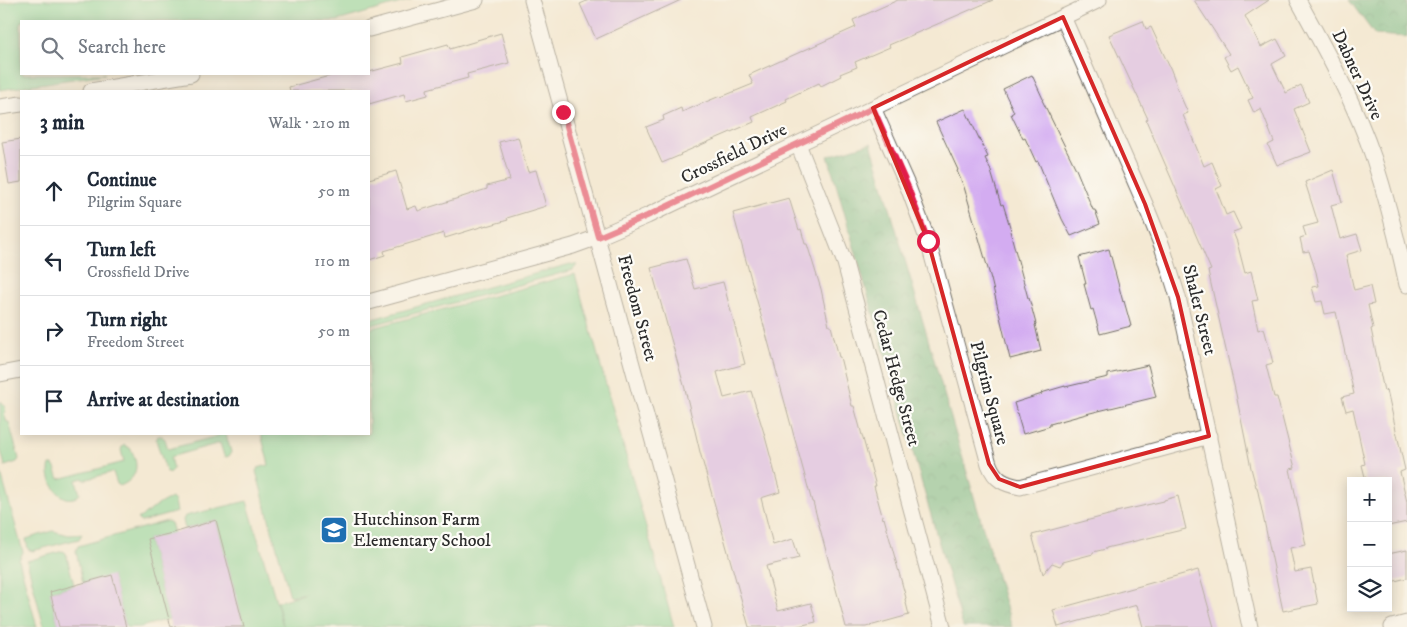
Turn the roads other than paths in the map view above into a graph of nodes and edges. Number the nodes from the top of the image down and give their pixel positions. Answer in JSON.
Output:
{"nodes":[{"id":1,"x":476,"y":0,"type":"edge"},
{"id":2,"x":532,"y":0,"type":"edge"},
{"id":3,"x":1099,"y":0,"type":"edge"},
{"id":4,"x":1298,"y":0,"type":"edge"},
{"id":5,"x":1063,"y":17,"type":"junction"},
{"id":6,"x":370,"y":29,"type":"edge"},
{"id":7,"x":185,"y":75,"type":"edge"},
{"id":8,"x":97,"y":90,"type":"edge"},
{"id":9,"x":20,"y":104,"type":"edge"},
{"id":10,"x":0,"y":107,"type":"edge"},
{"id":11,"x":873,"y":108,"type":"junction"},
{"id":12,"x":798,"y":144,"type":"junction"},
{"id":13,"x":598,"y":237,"type":"junction"},
{"id":14,"x":1407,"y":285,"type":"edge"},
{"id":15,"x":370,"y":302,"type":"edge"},
{"id":16,"x":20,"y":370,"type":"edge"},
{"id":17,"x":0,"y":374,"type":"edge"},
{"id":18,"x":1209,"y":436,"type":"junction"},
{"id":19,"x":1407,"y":623,"type":"edge"},
{"id":20,"x":704,"y":627,"type":"edge"},
{"id":21,"x":943,"y":627,"type":"edge"},
{"id":22,"x":1250,"y":627,"type":"edge"},
{"id":23,"x":1392,"y":627,"type":"edge"}],
"edges":[{"from":1,"to":6,"type":"street"},
{"from":2,"to":13,"type":"street","name":"Freedom Street"},
{"from":3,"to":5,"type":"street","name":"Crossfield Drive"},
{"from":4,"to":14,"type":"street","name":"Dabner Drive"},
{"from":5,"to":11,"type":"street","name":"Crossfield Drive"},
{"from":5,"to":18,"type":"street","name":"Shaler Street"},
{"from":7,"to":8,"type":"street"},
{"from":9,"to":10,"type":"street"},
{"from":11,"to":12,"type":"street","name":"Crossfield Drive"},
{"from":11,"to":18,"type":"street","name":"Pilgrim Square"},
{"from":12,"to":13,"type":"street","name":"Crossfield Drive"},
{"from":12,"to":21,"type":"street","name":"Cedar Hedge Street"},
{"from":13,"to":15,"type":"street","name":"Crossfield Drive"},
{"from":13,"to":20,"type":"street","name":"Freedom Street"},
{"from":16,"to":17,"type":"street"},
{"from":18,"to":22,"type":"street","name":"Shaler Street"},
{"from":19,"to":23,"type":"street"}]}
